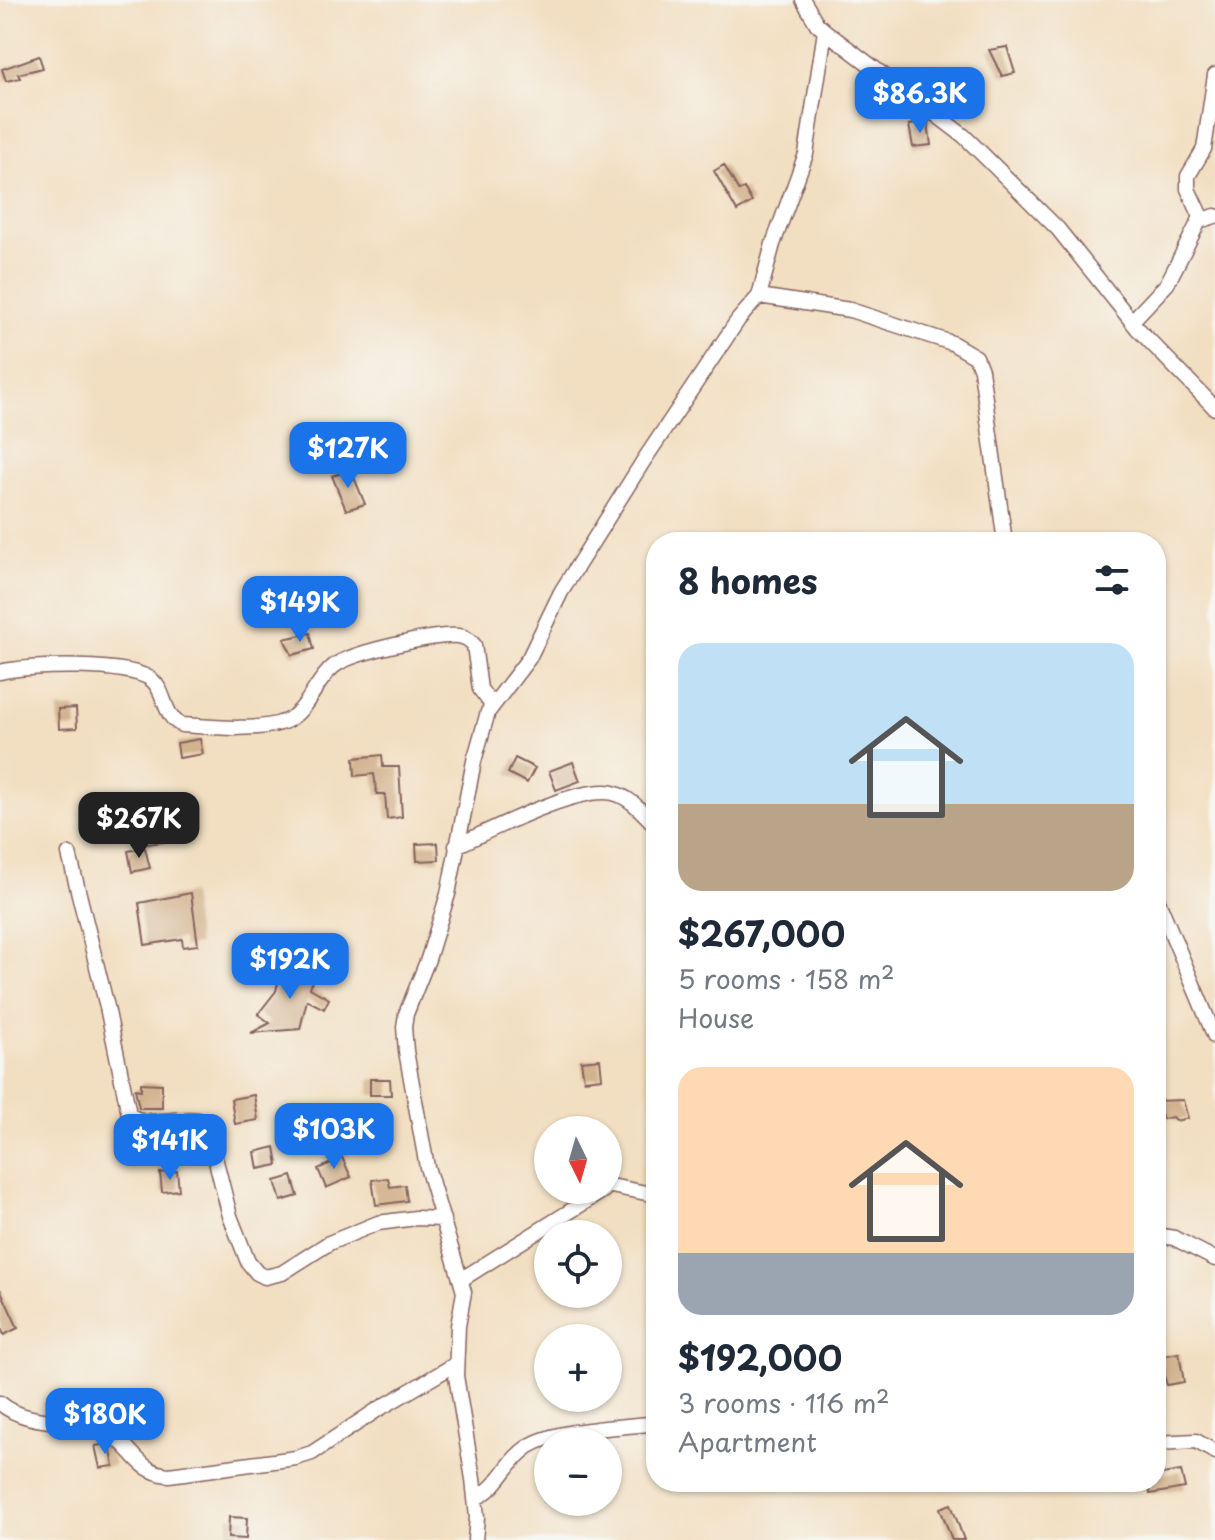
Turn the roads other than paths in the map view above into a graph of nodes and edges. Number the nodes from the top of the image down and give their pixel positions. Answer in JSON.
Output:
{"nodes":[{"id":1,"x":803,"y":0,"type":"edge"},
{"id":2,"x":825,"y":31,"type":"junction"},
{"id":3,"x":1215,"y":75,"type":"edge"},
{"id":4,"x":1209,"y":218,"type":"edge"},
{"id":5,"x":759,"y":296,"type":"junction"},
{"id":6,"x":1132,"y":321,"type":"junction"},
{"id":7,"x":1215,"y":408,"type":"edge"},
{"id":8,"x":1004,"y":532,"type":"edge"},
{"id":9,"x":0,"y":672,"type":"edge"},
{"id":10,"x":492,"y":705,"type":"junction"},
{"id":11,"x":646,"y":816,"type":"edge"},
{"id":12,"x":456,"y":846,"type":"junction"},
{"id":13,"x":69,"y":854,"type":"dead end"},
{"id":14,"x":1166,"y":920,"type":"edge"},
{"id":15,"x":1215,"y":1037,"type":"edge"},
{"id":16,"x":622,"y":1190,"type":"edge"},
{"id":17,"x":646,"y":1194,"type":"edge"},
{"id":18,"x":582,"y":1204,"type":"edge"},
{"id":19,"x":443,"y":1219,"type":"junction"},
{"id":20,"x":1166,"y":1237,"type":"edge"},
{"id":21,"x":1215,"y":1259,"type":"edge"},
{"id":22,"x":462,"y":1279,"type":"junction"},
{"id":23,"x":456,"y":1364,"type":"junction"},
{"id":24,"x":0,"y":1403,"type":"edge"},
{"id":25,"x":646,"y":1424,"type":"edge"},
{"id":26,"x":1166,"y":1442,"type":"edge"},
{"id":27,"x":1215,"y":1452,"type":"edge"},
{"id":28,"x":475,"y":1498,"type":"junction"},
{"id":29,"x":475,"y":1540,"type":"edge"}],
"edges":[{"from":1,"to":2,"type":"street"},
{"from":2,"to":5,"type":"street"},
{"from":2,"to":6,"type":"street"},
{"from":3,"to":4,"type":"street"},
{"from":4,"to":6,"type":"street"},
{"from":5,"to":8,"type":"street"},
{"from":5,"to":10,"type":"street"},
{"from":6,"to":7,"type":"street"},
{"from":9,"to":10,"type":"street"},
{"from":10,"to":12,"type":"street"},
{"from":11,"to":12,"type":"street"},
{"from":12,"to":19,"type":"street"},
{"from":13,"to":19,"type":"street"},
{"from":14,"to":15,"type":"street"},
{"from":16,"to":17,"type":"street"},
{"from":18,"to":22,"type":"street"},
{"from":19,"to":22,"type":"street"},
{"from":20,"to":21,"type":"street"},
{"from":22,"to":23,"type":"street"},
{"from":23,"to":24,"type":"street"},
{"from":23,"to":28,"type":"street"},
{"from":25,"to":28,"type":"street"},
{"from":26,"to":27,"type":"street"},
{"from":28,"to":29,"type":"street"}]}
